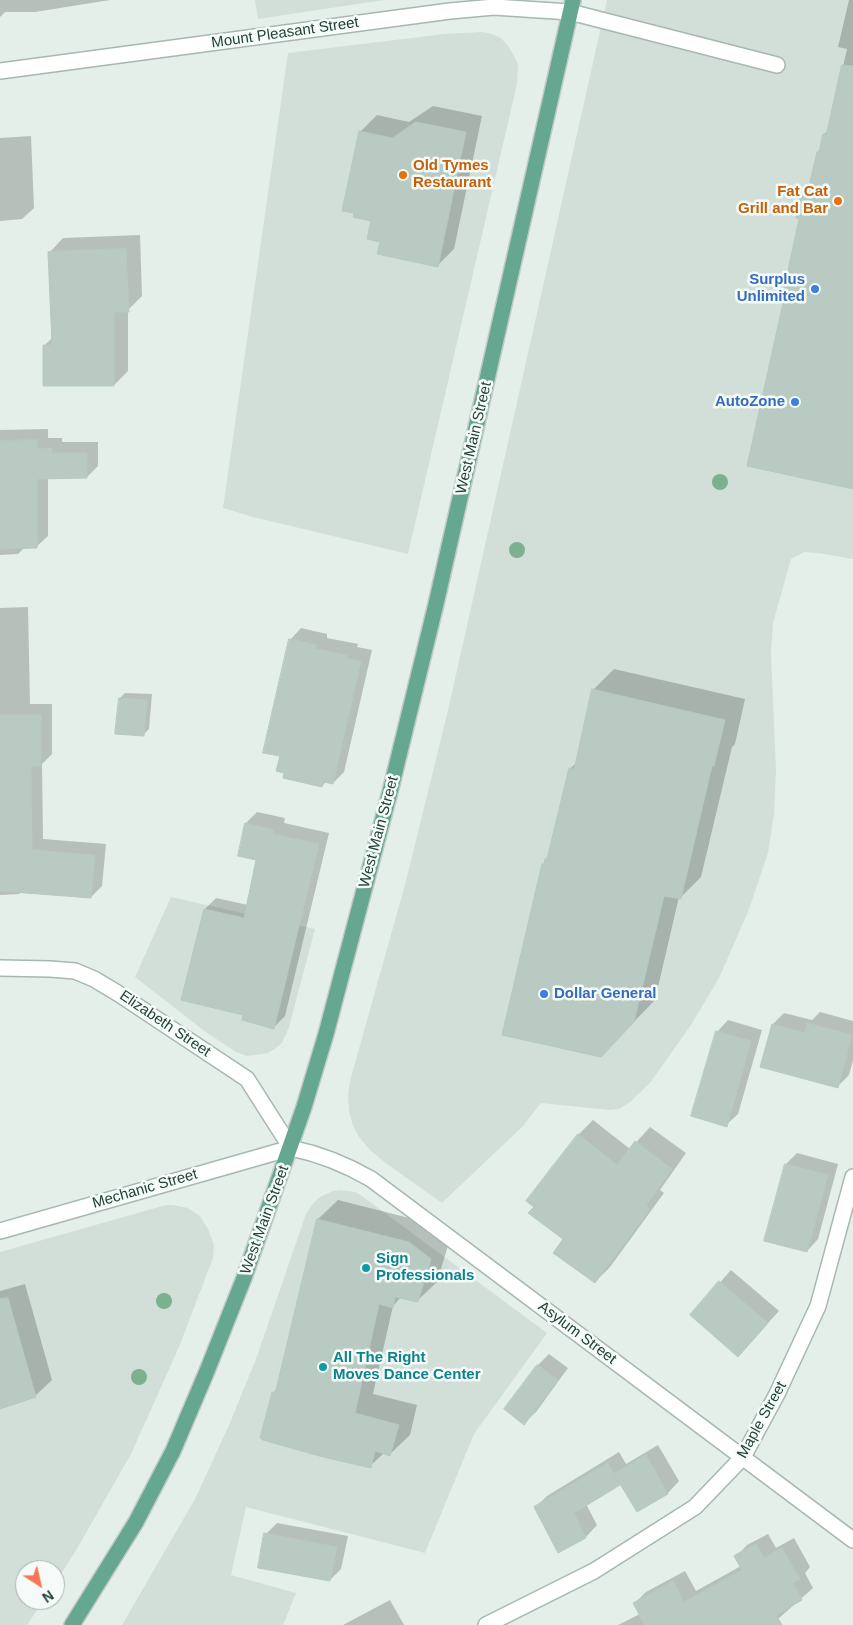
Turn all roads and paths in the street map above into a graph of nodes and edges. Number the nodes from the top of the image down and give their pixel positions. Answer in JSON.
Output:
{"nodes":[{"id":1,"x":572,"y":6,"type":"edge"},
{"id":2,"x":777,"y":65,"type":"dead end"},
{"id":3,"x":0,"y":71,"type":"edge"},
{"id":4,"x":0,"y":968,"type":"edge"},
{"id":5,"x":290,"y":1148,"type":"junction"},
{"id":6,"x":853,"y":1177,"type":"edge"},
{"id":7,"x":0,"y":1231,"type":"edge"},
{"id":8,"x":743,"y":1457,"type":"junction"},
{"id":9,"x":853,"y":1540,"type":"edge"},
{"id":10,"x":72,"y":1625,"type":"edge"},
{"id":11,"x":486,"y":1625,"type":"edge"}],
"edges":[{"from":1,"to":2,"type":"street","name":"Mount Pleasant Street"},
{"from":1,"to":3,"type":"street","name":"Mount Pleasant Street"},
{"from":1,"to":5,"type":"main road","name":"West Main Street"},
{"from":4,"to":5,"type":"street","name":"Elizabeth Street"},
{"from":5,"to":7,"type":"street","name":"Mechanic Street"},
{"from":5,"to":8,"type":"street","name":"Asylum Street"},
{"from":5,"to":10,"type":"main road","name":"West Main Street"},
{"from":6,"to":8,"type":"street","name":"Maple Street"},
{"from":8,"to":9,"type":"street","name":"Asylum Street"},
{"from":8,"to":11,"type":"street","name":"Maple Street"}]}
